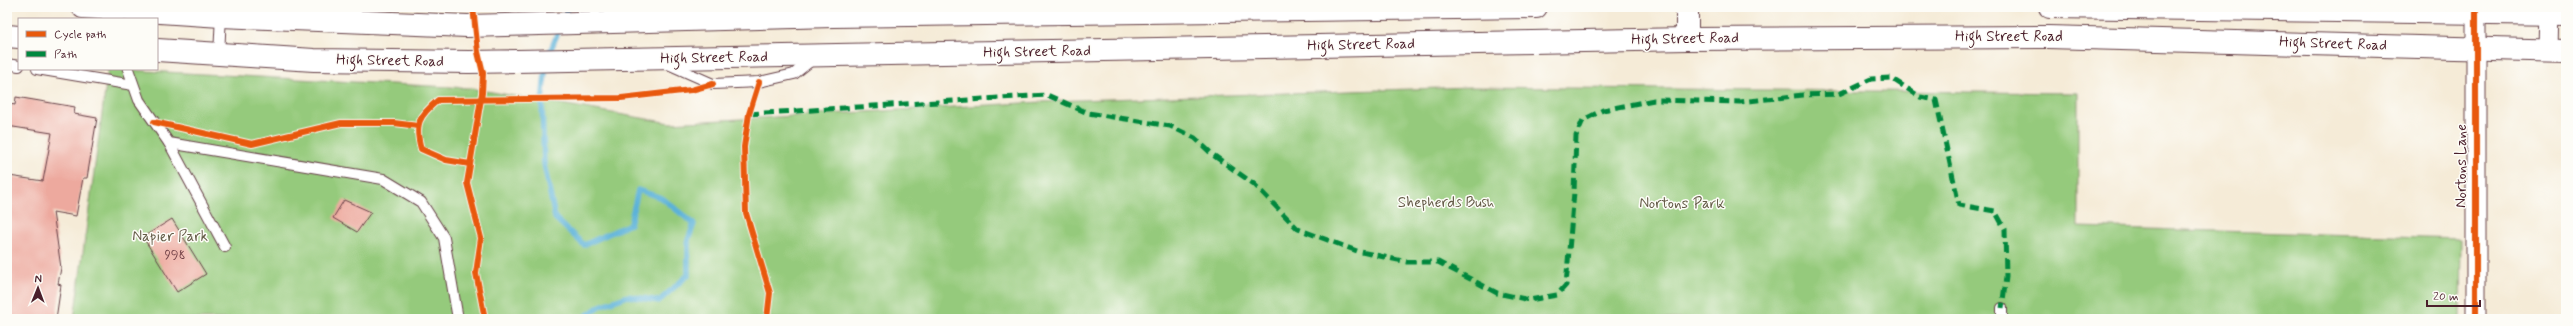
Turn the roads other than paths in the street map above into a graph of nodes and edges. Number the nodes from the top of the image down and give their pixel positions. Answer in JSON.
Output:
{"nodes":[{"id":1,"x":83,"y":7,"type":"edge"},
{"id":2,"x":1536,"y":7,"type":"edge"},
{"id":3,"x":1687,"y":7,"type":"edge"},
{"id":4,"x":2050,"y":7,"type":"edge"},
{"id":5,"x":221,"y":11,"type":"edge"},
{"id":6,"x":2476,"y":12,"type":"junction"},
{"id":7,"x":2555,"y":12,"type":"edge"},
{"id":8,"x":122,"y":15,"type":"edge"},
{"id":9,"x":7,"y":36,"type":"edge"},
{"id":10,"x":18,"y":37,"type":"edge"},
{"id":11,"x":1687,"y":39,"type":"junction"},
{"id":12,"x":2474,"y":48,"type":"junction"},
{"id":13,"x":158,"y":50,"type":"edge"},
{"id":14,"x":2557,"y":51,"type":"edge"},
{"id":15,"x":219,"y":55,"type":"junction"},
{"id":16,"x":7,"y":64,"type":"edge"},
{"id":17,"x":18,"y":66,"type":"edge"},
{"id":18,"x":43,"y":70,"type":"edge"},
{"id":19,"x":128,"y":70,"type":"edge"},
{"id":20,"x":133,"y":85,"type":"junction"},
{"id":21,"x":170,"y":143,"type":"junction"},
{"id":22,"x":225,"y":247,"type":"dead end"},
{"id":23,"x":2002,"y":308,"type":"dead end"},
{"id":24,"x":458,"y":319,"type":"edge"},
{"id":25,"x":2002,"y":319,"type":"edge"},
{"id":26,"x":2476,"y":319,"type":"edge"}],
"edges":[{"from":1,"to":8,"type":"main road"},
{"from":2,"to":5,"type":"main road"},
{"from":3,"to":11,"type":"main road"},
{"from":4,"to":6,"type":"main road","name":"High Street Road"},
{"from":5,"to":8,"type":"main road"},
{"from":5,"to":15,"type":"lane"},
{"from":6,"to":7,"type":"main road","name":"High Street Road"},
{"from":6,"to":12,"type":"street","name":"Nortons Lane"},
{"from":7,"to":14,"type":"street"},
{"from":9,"to":10,"type":"main road"},
{"from":11,"to":12,"type":"main road","name":"High Street Road"},
{"from":11,"to":15,"type":"main road","name":"High Street Road"},
{"from":12,"to":14,"type":"main road","name":"High Street Road"},
{"from":12,"to":26,"type":"street","name":"Nortons Lane"},
{"from":13,"to":15,"type":"main road","name":"High Street Road"},
{"from":16,"to":17,"type":"lane"},
{"from":18,"to":20,"type":"lane"},
{"from":19,"to":20,"type":"lane"},
{"from":20,"to":21,"type":"lane"},
{"from":21,"to":22,"type":"lane"},
{"from":21,"to":24,"type":"lane"},
{"from":23,"to":25,"type":"lane"}]}
